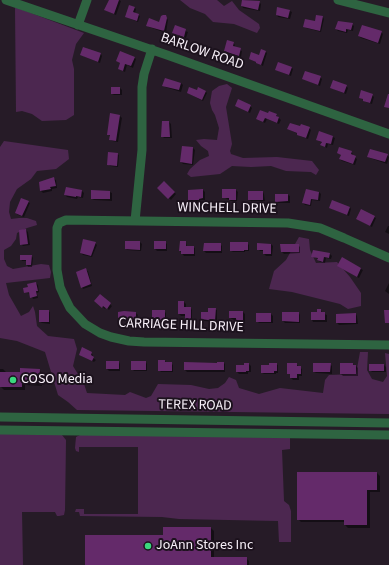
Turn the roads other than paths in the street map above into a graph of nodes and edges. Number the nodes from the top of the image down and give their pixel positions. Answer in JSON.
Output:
{"nodes":[{"id":1,"x":6,"y":0,"type":"edge"},
{"id":2,"x":87,"y":0,"type":"edge"},
{"id":3,"x":338,"y":0,"type":"edge"},
{"id":4,"x":389,"y":13,"type":"edge"},
{"id":5,"x":78,"y":25,"type":"junction"},
{"id":6,"x":152,"y":50,"type":"junction"},
{"id":7,"x":389,"y":134,"type":"edge"},
{"id":8,"x":135,"y":221,"type":"junction"},
{"id":9,"x":59,"y":223,"type":"joint"},
{"id":10,"x":389,"y":258,"type":"edge"},
{"id":11,"x":389,"y":344,"type":"edge"},
{"id":12,"x":0,"y":417,"type":"edge"},
{"id":13,"x":68,"y":419,"type":"junction"},
{"id":14,"x":293,"y":422,"type":"junction"},
{"id":15,"x":389,"y":423,"type":"edge"},
{"id":16,"x":0,"y":430,"type":"edge"},
{"id":17,"x":68,"y":431,"type":"junction"},
{"id":18,"x":293,"y":434,"type":"junction"},
{"id":19,"x":389,"y":435,"type":"edge"}],
"edges":[{"from":1,"to":5,"type":"street","name":"BARLOW ROAD"},
{"from":2,"to":5,"type":"street"},
{"from":3,"to":4,"type":"street"},
{"from":5,"to":6,"type":"street","name":"BARLOW ROAD"},
{"from":6,"to":7,"type":"street","name":"BARLOW ROAD"},
{"from":6,"to":8,"type":"street"},
{"from":8,"to":9,"type":"street","name":"WINCHELL DRIVE"},
{"from":8,"to":10,"type":"street","name":"WINCHELL DRIVE"},
{"from":9,"to":11,"type":"street","name":"CARRIAGE HILL DRIVE"},
{"from":12,"to":13,"type":"street","name":"TEREX ROAD"},
{"from":13,"to":14,"type":"street","name":"TEREX ROAD"},
{"from":13,"to":17,"type":"street"},
{"from":14,"to":15,"type":"street","name":"TEREX ROAD"},
{"from":14,"to":18,"type":"street"},
{"from":16,"to":17,"type":"street","name":"TEREX ROAD"},
{"from":17,"to":18,"type":"street","name":"TEREX ROAD"},
{"from":18,"to":19,"type":"street","name":"TEREX ROAD"}]}
